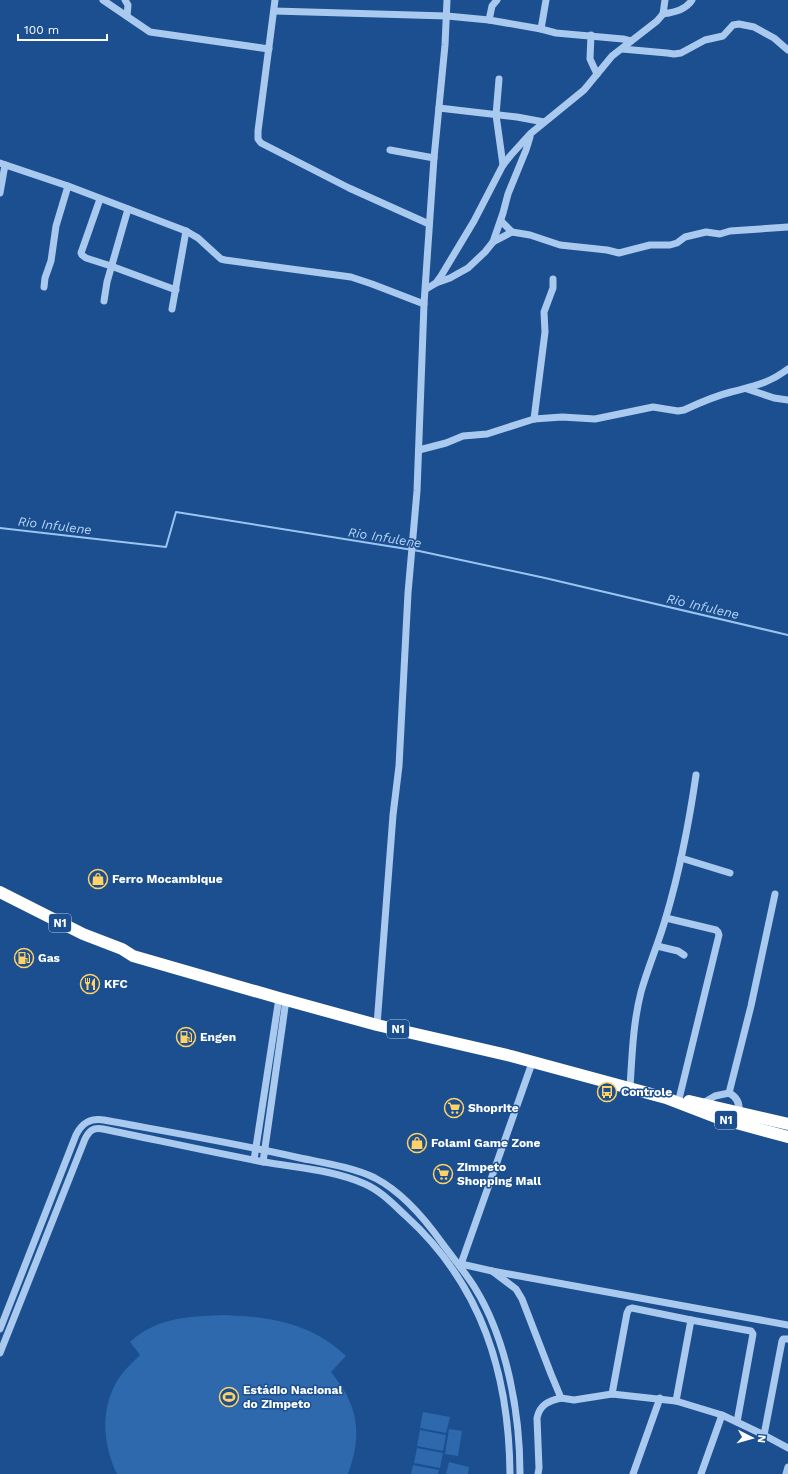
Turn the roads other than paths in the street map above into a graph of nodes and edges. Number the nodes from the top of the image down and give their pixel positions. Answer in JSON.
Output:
{"nodes":[{"id":1,"x":103,"y":0,"type":"edge"},
{"id":2,"x":125,"y":0,"type":"edge"},
{"id":3,"x":275,"y":0,"type":"edge"},
{"id":4,"x":447,"y":0,"type":"edge"},
{"id":5,"x":497,"y":0,"type":"edge"},
{"id":6,"x":546,"y":0,"type":"edge"},
{"id":7,"x":665,"y":0,"type":"edge"},
{"id":8,"x":692,"y":0,"type":"edge"},
{"id":9,"x":274,"y":11,"type":"junction"},
{"id":10,"x":663,"y":14,"type":"junction"},
{"id":11,"x":127,"y":16,"type":"junction"},
{"id":12,"x":447,"y":16,"type":"junction"},
{"id":13,"x":489,"y":20,"type":"junction"},
{"id":14,"x":541,"y":29,"type":"junction"},
{"id":15,"x":592,"y":35,"type":"junction"},
{"id":16,"x":631,"y":41,"type":"junction"},
{"id":17,"x":269,"y":49,"type":"junction"},
{"id":18,"x":622,"y":49,"type":"junction"},
{"id":19,"x":788,"y":50,"type":"edge"},
{"id":20,"x":597,"y":74,"type":"junction"},
{"id":21,"x":499,"y":80,"type":"dead end"},
{"id":22,"x":439,"y":108,"type":"junction"},
{"id":23,"x":496,"y":115,"type":"junction"},
{"id":24,"x":544,"y":122,"type":"junction"},
{"id":25,"x":530,"y":134,"type":"junction"},
{"id":26,"x":390,"y":150,"type":"dead end"},
{"id":27,"x":434,"y":158,"type":"junction"},
{"id":28,"x":3,"y":164,"type":"edge"},
{"id":29,"x":503,"y":165,"type":"junction"},
{"id":30,"x":68,"y":186,"type":"junction"},
{"id":31,"x":0,"y":193,"type":"edge"},
{"id":32,"x":100,"y":199,"type":"junction"},
{"id":33,"x":128,"y":209,"type":"junction"},
{"id":34,"x":501,"y":221,"type":"junction"},
{"id":35,"x":429,"y":224,"type":"junction"},
{"id":36,"x":788,"y":227,"type":"edge"},
{"id":37,"x":186,"y":232,"type":"junction"},
{"id":38,"x":512,"y":232,"type":"junction"},
{"id":39,"x":493,"y":242,"type":"junction"},
{"id":40,"x":112,"y":266,"type":"junction"},
{"id":41,"x":553,"y":279,"type":"dead end"},
{"id":42,"x":436,"y":283,"type":"junction"},
{"id":43,"x":44,"y":287,"type":"dead end"},
{"id":44,"x":426,"y":289,"type":"junction"},
{"id":45,"x":176,"y":290,"type":"junction"},
{"id":46,"x":104,"y":301,"type":"dead end"},
{"id":47,"x":424,"y":304,"type":"junction"},
{"id":48,"x":172,"y":309,"type":"dead end"},
{"id":49,"x":788,"y":369,"type":"edge"},
{"id":50,"x":747,"y":389,"type":"junction"},
{"id":51,"x":788,"y":400,"type":"edge"},
{"id":52,"x":534,"y":419,"type":"junction"},
{"id":53,"x":419,"y":450,"type":"junction"},
{"id":54,"x":696,"y":775,"type":"dead end"},
{"id":55,"x":682,"y":858,"type":"junction"},
{"id":56,"x":730,"y":873,"type":"dead end"},
{"id":57,"x":0,"y":892,"type":"edge"},
{"id":58,"x":775,"y":894,"type":"dead end"},
{"id":59,"x":666,"y":918,"type":"junction"},
{"id":60,"x":656,"y":946,"type":"junction"},
{"id":61,"x":684,"y":955,"type":"dead end"},
{"id":62,"x":282,"y":999,"type":"junction"},
{"id":63,"x":377,"y":1025,"type":"junction"},
{"id":64,"x":532,"y":1063,"type":"junction"},
{"id":65,"x":630,"y":1088,"type":"junction"},
{"id":66,"x":729,"y":1093,"type":"junction"},
{"id":67,"x":666,"y":1098,"type":"junction"},
{"id":68,"x":679,"y":1099,"type":"junction"},
{"id":69,"x":704,"y":1103,"type":"junction"},
{"id":70,"x":740,"y":1112,"type":"junction"},
{"id":71,"x":788,"y":1124,"type":"edge"},
{"id":72,"x":788,"y":1137,"type":"edge"},
{"id":73,"x":255,"y":1148,"type":"junction"},
{"id":74,"x":265,"y":1150,"type":"junction"},
{"id":75,"x":254,"y":1160,"type":"junction"},
{"id":76,"x":263,"y":1162,"type":"junction"},
{"id":77,"x":461,"y":1265,"type":"junction"},
{"id":78,"x":492,"y":1271,"type":"junction"},
{"id":79,"x":691,"y":1320,"type":"junction"},
{"id":80,"x":788,"y":1325,"type":"edge"},
{"id":81,"x":0,"y":1329,"type":"edge"},
{"id":82,"x":788,"y":1339,"type":"edge"},
{"id":83,"x":0,"y":1353,"type":"edge"},
{"id":84,"x":612,"y":1394,"type":"junction"},
{"id":85,"x":561,"y":1398,"type":"junction"},
{"id":86,"x":660,"y":1398,"type":"junction"},
{"id":87,"x":676,"y":1401,"type":"junction"},
{"id":88,"x":722,"y":1415,"type":"junction"},
{"id":89,"x":737,"y":1422,"type":"junction"},
{"id":90,"x":764,"y":1435,"type":"junction"},
{"id":91,"x":788,"y":1448,"type":"edge"},
{"id":92,"x":788,"y":1467,"type":"edge"},
{"id":93,"x":510,"y":1474,"type":"edge"},
{"id":94,"x":520,"y":1474,"type":"edge"},
{"id":95,"x":538,"y":1474,"type":"edge"},
{"id":96,"x":633,"y":1474,"type":"edge"},
{"id":97,"x":701,"y":1474,"type":"edge"},
{"id":98,"x":786,"y":1474,"type":"edge"}],
"edges":[{"from":1,"to":11,"type":"street"},
{"from":2,"to":11,"type":"street"},
{"from":3,"to":9,"type":"street"},
{"from":4,"to":12,"type":"street"},
{"from":5,"to":13,"type":"street"},
{"from":6,"to":14,"type":"street"},
{"from":7,"to":10,"type":"street"},
{"from":8,"to":10,"type":"street"},
{"from":9,"to":12,"type":"street"},
{"from":9,"to":17,"type":"street"},
{"from":10,"to":16,"type":"street"},
{"from":11,"to":17,"type":"street"},
{"from":12,"to":13,"type":"street"},
{"from":12,"to":22,"type":"street"},
{"from":13,"to":14,"type":"street"},
{"from":14,"to":15,"type":"street"},
{"from":15,"to":16,"type":"street"},
{"from":15,"to":20,"type":"street"},
{"from":16,"to":18,"type":"street"},
{"from":17,"to":35,"type":"street"},
{"from":18,"to":19,"type":"street"},
{"from":18,"to":20,"type":"street"},
{"from":20,"to":24,"type":"street"},
{"from":21,"to":23,"type":"street"},
{"from":22,"to":23,"type":"street"},
{"from":22,"to":27,"type":"street"},
{"from":23,"to":24,"type":"street"},
{"from":23,"to":29,"type":"street"},
{"from":24,"to":25,"type":"street"},
{"from":25,"to":29,"type":"street"},
{"from":25,"to":34,"type":"street"},
{"from":26,"to":27,"type":"street"},
{"from":27,"to":35,"type":"street"},
{"from":28,"to":30,"type":"street"},
{"from":28,"to":31,"type":"street"},
{"from":29,"to":42,"type":"street"},
{"from":30,"to":32,"type":"street"},
{"from":30,"to":43,"type":"street"},
{"from":32,"to":33,"type":"street"},
{"from":32,"to":40,"type":"street"},
{"from":33,"to":37,"type":"street"},
{"from":33,"to":40,"type":"street"},
{"from":34,"to":38,"type":"street"},
{"from":34,"to":39,"type":"street"},
{"from":35,"to":44,"type":"street"},
{"from":36,"to":38,"type":"street"},
{"from":37,"to":45,"type":"street"},
{"from":37,"to":47,"type":"street"},
{"from":38,"to":39,"type":"street"},
{"from":39,"to":42,"type":"street"},
{"from":40,"to":45,"type":"street"},
{"from":40,"to":46,"type":"street"},
{"from":41,"to":52,"type":"street"},
{"from":42,"to":44,"type":"street"},
{"from":44,"to":47,"type":"street"},
{"from":45,"to":48,"type":"street"},
{"from":47,"to":53,"type":"street"},
{"from":49,"to":50,"type":"street"},
{"from":50,"to":51,"type":"street"},
{"from":50,"to":52,"type":"street"},
{"from":52,"to":53,"type":"street"},
{"from":53,"to":63,"type":"street"},
{"from":54,"to":55,"type":"street"},
{"from":55,"to":56,"type":"street"},
{"from":55,"to":59,"type":"street"},
{"from":57,"to":62,"type":"highway","number":"N1"},
{"from":58,"to":66,"type":"street"},
{"from":59,"to":60,"type":"street"},
{"from":59,"to":68,"type":"street"},
{"from":60,"to":61,"type":"street"},
{"from":60,"to":65,"type":"street"},
{"from":62,"to":63,"type":"highway","number":"N1"},
{"from":62,"to":73,"type":"street"},
{"from":62,"to":74,"type":"street"},
{"from":63,"to":64,"type":"highway","number":"N1"},
{"from":64,"to":65,"type":"highway","number":"N1"},
{"from":64,"to":77,"type":"street"},
{"from":65,"to":67,"type":"highway","number":"N1"},
{"from":66,"to":69,"type":"street"},
{"from":66,"to":70,"type":"street"},
{"from":67,"to":68,"type":"highway","number":"N1"},
{"from":67,"to":72,"type":"highway","number":"N1"},
{"from":68,"to":69,"type":"highway","number":"N1"},
{"from":69,"to":70,"type":"highway","number":"N1"},
{"from":70,"to":71,"type":"highway","number":"N1"},
{"from":73,"to":74,"type":"street"},
{"from":73,"to":75,"type":"street"},
{"from":73,"to":81,"type":"street"},
{"from":74,"to":76,"type":"street"},
{"from":74,"to":77,"type":"street"},
{"from":75,"to":76,"type":"street"},
{"from":75,"to":83,"type":"street"},
{"from":76,"to":93,"type":"street"},
{"from":77,"to":78,"type":"street"},
{"from":77,"to":94,"type":"street"},
{"from":78,"to":80,"type":"street"},
{"from":78,"to":85,"type":"street"},
{"from":79,"to":84,"type":"street"},
{"from":79,"to":87,"type":"street"},
{"from":79,"to":89,"type":"street"},
{"from":82,"to":90,"type":"street"},
{"from":84,"to":85,"type":"street"},
{"from":84,"to":86,"type":"street"},
{"from":85,"to":95,"type":"street"},
{"from":86,"to":87,"type":"street"},
{"from":86,"to":96,"type":"street"},
{"from":87,"to":88,"type":"street"},
{"from":88,"to":89,"type":"street"},
{"from":88,"to":97,"type":"street"},
{"from":89,"to":90,"type":"street"},
{"from":90,"to":91,"type":"street"},
{"from":92,"to":98,"type":"street"}]}
